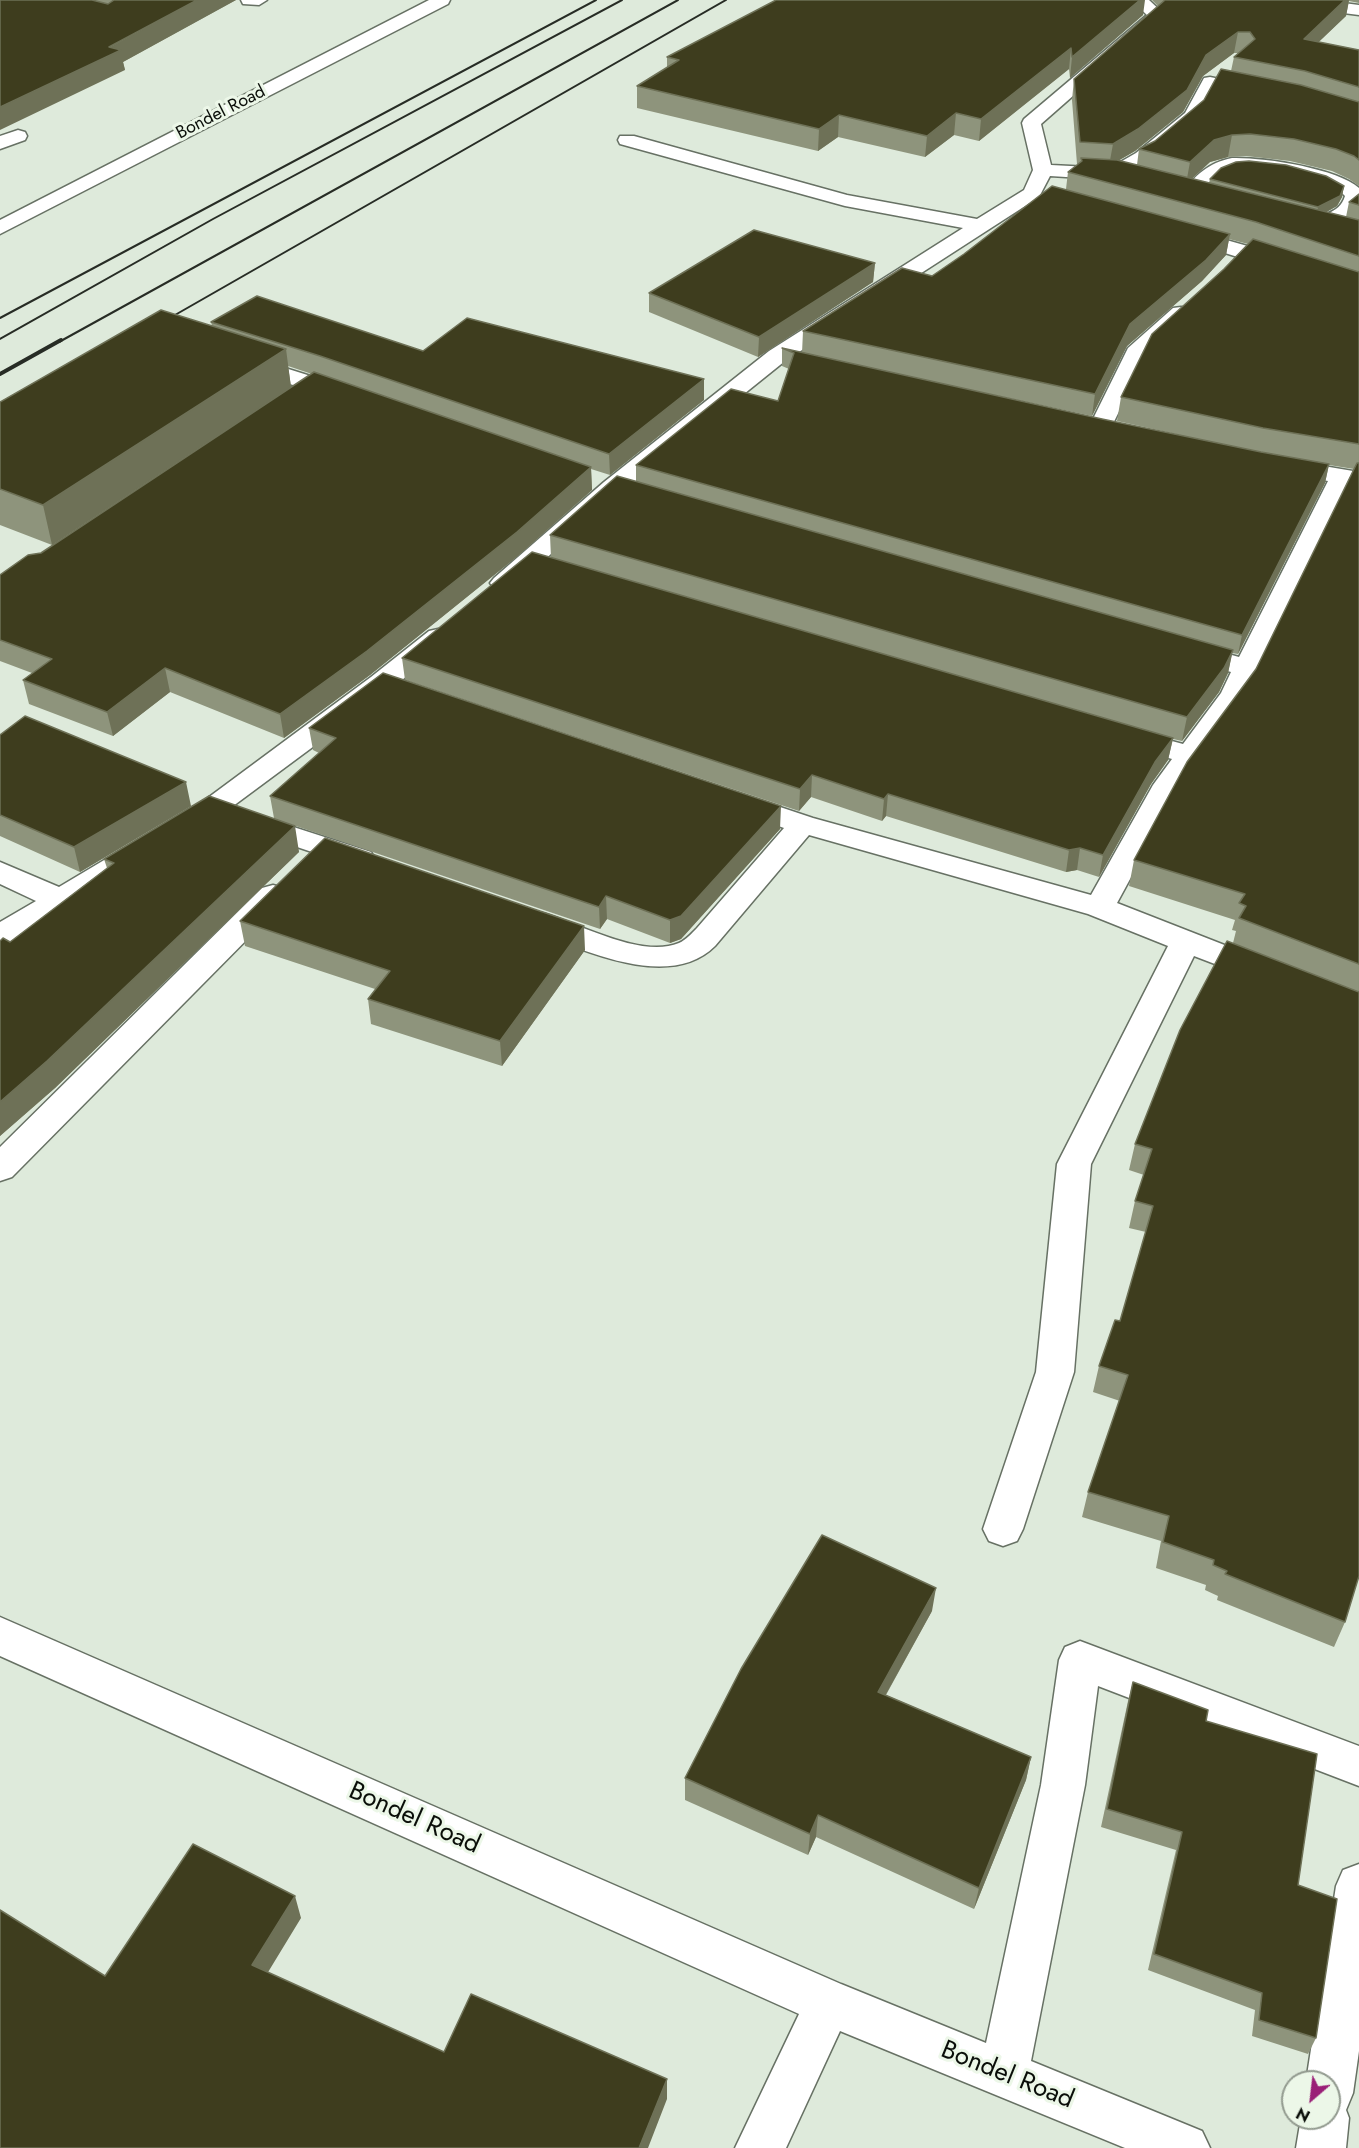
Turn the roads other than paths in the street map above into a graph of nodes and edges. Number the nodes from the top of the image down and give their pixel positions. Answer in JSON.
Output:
{"nodes":[{"id":1,"x":249,"y":0,"type":"edge"},
{"id":2,"x":259,"y":0,"type":"edge"},
{"id":3,"x":442,"y":0,"type":"edge"},
{"id":4,"x":1280,"y":0,"type":"edge"},
{"id":5,"x":1137,"y":4,"type":"edge"},
{"id":6,"x":1359,"y":10,"type":"edge"},
{"id":7,"x":1271,"y":94,"type":"edge"},
{"id":8,"x":0,"y":129,"type":"edge"},
{"id":9,"x":627,"y":140,"type":"dead end"},
{"id":10,"x":0,"y":143,"type":"edge"},
{"id":11,"x":1044,"y":170,"type":"junction"},
{"id":12,"x":1114,"y":174,"type":"junction"},
{"id":13,"x":1136,"y":180,"type":"edge"},
{"id":14,"x":1169,"y":189,"type":"edge"},
{"id":15,"x":1191,"y":195,"type":"junction"},
{"id":16,"x":1214,"y":200,"type":"edge"},
{"id":17,"x":1295,"y":220,"type":"edge"},
{"id":18,"x":981,"y":226,"type":"junction"},
{"id":19,"x":1318,"y":226,"type":"junction"},
{"id":20,"x":0,"y":228,"type":"edge"},
{"id":21,"x":1166,"y":230,"type":"edge"},
{"id":22,"x":1349,"y":234,"type":"edge"},
{"id":23,"x":1359,"y":289,"type":"edge"},
{"id":24,"x":1195,"y":302,"type":"edge"},
{"id":25,"x":223,"y":355,"type":"edge"},
{"id":26,"x":777,"y":356,"type":"junction"},
{"id":27,"x":812,"y":364,"type":"edge"},
{"id":28,"x":314,"y":384,"type":"junction"},
{"id":29,"x":294,"y":397,"type":"edge"},
{"id":30,"x":369,"y":403,"type":"edge"},
{"id":31,"x":1077,"y":424,"type":"edge"},
{"id":32,"x":1257,"y":462,"type":"edge"},
{"id":33,"x":1350,"y":477,"type":"edge"},
{"id":34,"x":483,"y":600,"type":"edge"},
{"id":35,"x":455,"y":623,"type":"edge"},
{"id":36,"x":1166,"y":645,"type":"edge"},
{"id":37,"x":1247,"y":668,"type":"junction"},
{"id":38,"x":381,"y":683,"type":"junction"},
{"id":39,"x":414,"y":694,"type":"edge"},
{"id":40,"x":1099,"y":729,"type":"edge"},
{"id":41,"x":1189,"y":755,"type":"junction"},
{"id":42,"x":714,"y":794,"type":"edge"},
{"id":43,"x":211,"y":809,"type":"junction"},
{"id":44,"x":803,"y":824,"type":"junction"},
{"id":45,"x":324,"y":847,"type":"junction"},
{"id":46,"x":380,"y":866,"type":"edge"},
{"id":47,"x":0,"y":872,"type":"edge"},
{"id":48,"x":59,"y":899,"type":"junction"},
{"id":49,"x":1099,"y":907,"type":"junction"},
{"id":50,"x":515,"y":913,"type":"edge"},
{"id":51,"x":0,"y":936,"type":"edge"},
{"id":52,"x":1185,"y":942,"type":"junction"},
{"id":53,"x":1283,"y":979,"type":"edge"},
{"id":54,"x":0,"y":1168,"type":"edge"},
{"id":55,"x":1003,"y":1529,"type":"dead end"},
{"id":56,"x":0,"y":1636,"type":"edge"},
{"id":57,"x":1359,"y":1766,"type":"edge"},
{"id":58,"x":1359,"y":1886,"type":"edge"},
{"id":59,"x":829,"y":2003,"type":"junction"},
{"id":60,"x":1332,"y":2070,"type":"edge"},
{"id":61,"x":1004,"y":2074,"type":"junction"},
{"id":62,"x":1323,"y":2130,"type":"edge"},
{"id":63,"x":760,"y":2148,"type":"edge"},
{"id":64,"x":1185,"y":2148,"type":"edge"},
{"id":65,"x":1321,"y":2148,"type":"edge"}],
"edges":[{"from":1,"to":2,"type":"street"},
{"from":3,"to":20,"type":"street","name":"Bondel Road"},
{"from":4,"to":6,"type":"street"},
{"from":5,"to":11,"type":"street"},
{"from":7,"to":12,"type":"street"},
{"from":8,"to":10,"type":"street"},
{"from":9,"to":18,"type":"street"},
{"from":11,"to":12,"type":"street"},
{"from":11,"to":18,"type":"street"},
{"from":12,"to":13,"type":"street"},
{"from":14,"to":15,"type":"street"},
{"from":15,"to":16,"type":"street"},
{"from":15,"to":19,"type":"street"},
{"from":17,"to":19,"type":"street"},
{"from":18,"to":26,"type":"street"},
{"from":19,"to":22,"type":"street"},
{"from":21,"to":23,"type":"street"},
{"from":24,"to":31,"type":"street"},
{"from":25,"to":28,"type":"street"},
{"from":26,"to":27,"type":"street"},
{"from":26,"to":34,"type":"street"},
{"from":28,"to":29,"type":"street"},
{"from":28,"to":30,"type":"street"},
{"from":32,"to":33,"type":"street"},
{"from":33,"to":37,"type":"street"},
{"from":35,"to":38,"type":"street"},
{"from":36,"to":37,"type":"street"},
{"from":37,"to":41,"type":"street"},
{"from":38,"to":39,"type":"street"},
{"from":38,"to":43,"type":"street"},
{"from":40,"to":41,"type":"street"},
{"from":41,"to":49,"type":"street"},
{"from":42,"to":44,"type":"street"},
{"from":43,"to":45,"type":"street"},
{"from":43,"to":48,"type":"street"},
{"from":44,"to":49,"type":"street"},
{"from":44,"to":50,"type":"street"},
{"from":45,"to":46,"type":"street"},
{"from":45,"to":54,"type":"street"},
{"from":47,"to":48,"type":"street"},
{"from":48,"to":51,"type":"street"},
{"from":49,"to":52,"type":"street"},
{"from":52,"to":53,"type":"street"},
{"from":52,"to":55,"type":"street"},
{"from":56,"to":59,"type":"street","name":"Bondel Road"},
{"from":57,"to":61,"type":"street"},
{"from":58,"to":60,"type":"street"},
{"from":59,"to":61,"type":"street","name":"Bondel Road"},
{"from":59,"to":63,"type":"street"},
{"from":61,"to":64,"type":"street","name":"Bondel Road"},
{"from":62,"to":65,"type":"street"}]}
